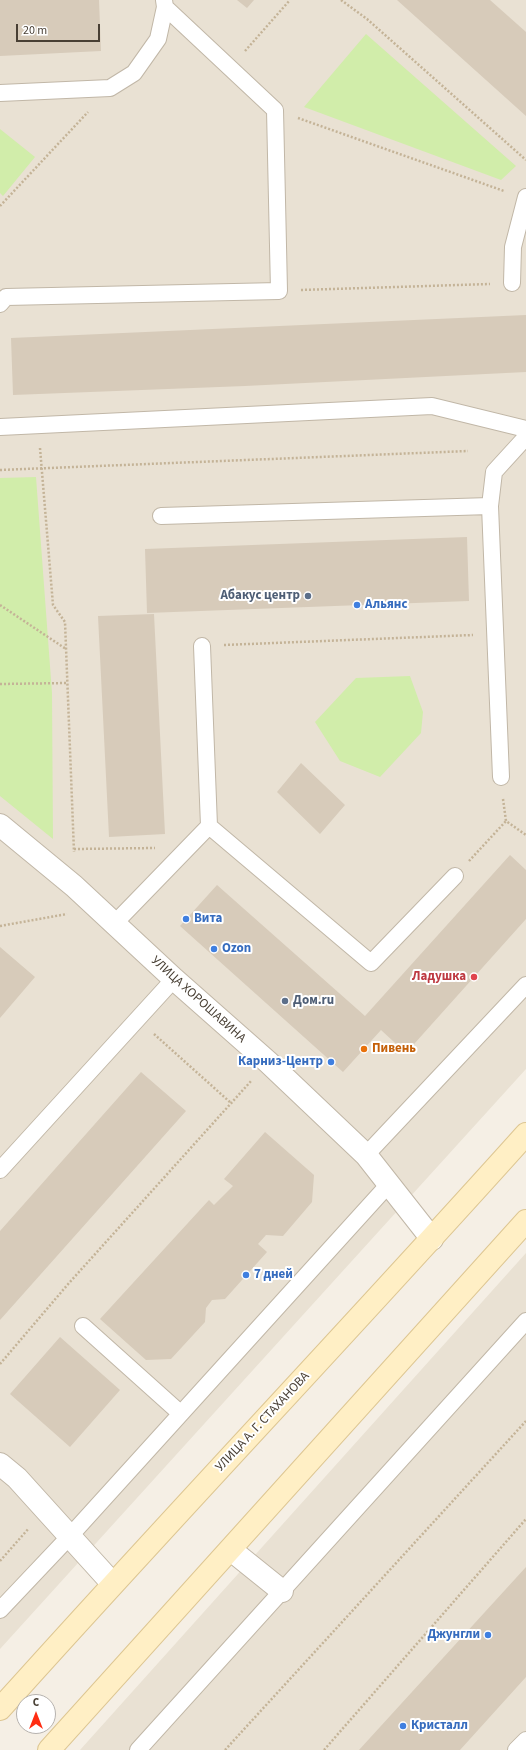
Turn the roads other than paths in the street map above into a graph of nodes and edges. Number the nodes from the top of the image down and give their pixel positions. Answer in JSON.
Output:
{"nodes":[{"id":1,"x":164,"y":3,"type":"edge"},
{"id":2,"x":0,"y":93,"type":"edge"},
{"id":3,"x":525,"y":198,"type":"edge"},
{"id":4,"x":512,"y":283,"type":"road end"},
{"id":5,"x":0,"y":304,"type":"edge"},
{"id":6,"x":0,"y":427,"type":"edge"},
{"id":7,"x":526,"y":429,"type":"edge"},
{"id":8,"x":526,"y":437,"type":"edge"},
{"id":9,"x":490,"y":506,"type":"junction"},
{"id":10,"x":161,"y":516,"type":"dead end"},
{"id":11,"x":202,"y":646,"type":"road end"},
{"id":12,"x":501,"y":777,"type":"road end"},
{"id":13,"x":0,"y":825,"type":"edge"},
{"id":14,"x":209,"y":826,"type":"junction"},
{"id":15,"x":455,"y":876,"type":"road end"},
{"id":16,"x":114,"y":924,"type":"junction"},
{"id":17,"x":174,"y":979,"type":"junction"},
{"id":18,"x":526,"y":985,"type":"edge"},
{"id":19,"x":526,"y":1134,"type":"edge"},
{"id":20,"x":366,"y":1156,"type":"junction"},
{"id":21,"x":0,"y":1170,"type":"edge"},
{"id":22,"x":389,"y":1184,"type":"junction"},
{"id":23,"x":526,"y":1221,"type":"edge"},
{"id":24,"x":432,"y":1239,"type":"junction"},
{"id":25,"x":526,"y":1321,"type":"edge"},
{"id":26,"x":83,"y":1326,"type":"dead end"},
{"id":27,"x":180,"y":1413,"type":"junction"},
{"id":28,"x":0,"y":1464,"type":"edge"},
{"id":29,"x":70,"y":1536,"type":"junction"},
{"id":30,"x":231,"y":1550,"type":"junction"},
{"id":31,"x":112,"y":1583,"type":"junction"},
{"id":32,"x":282,"y":1591,"type":"junction"},
{"id":33,"x":0,"y":1610,"type":"edge"},
{"id":34,"x":0,"y":1709,"type":"edge"},
{"id":35,"x":526,"y":1740,"type":"edge"},
{"id":36,"x":49,"y":1750,"type":"edge"},
{"id":37,"x":138,"y":1750,"type":"edge"},
{"id":38,"x":516,"y":1750,"type":"edge"}],
"edges":[{"from":1,"to":2,"type":"lane"},
{"from":1,"to":5,"type":"lane"},
{"from":3,"to":4,"type":"lane"},
{"from":6,"to":7,"type":"lane"},
{"from":8,"to":9,"type":"lane"},
{"from":9,"to":10,"type":"lane"},
{"from":9,"to":12,"type":"lane"},
{"from":11,"to":14,"type":"lane"},
{"from":13,"to":16,"type":"street","name":"УЛИЦА ХОРОШАВИНА"},
{"from":14,"to":15,"type":"lane"},
{"from":14,"to":16,"type":"lane"},
{"from":16,"to":17,"type":"street","name":"УЛИЦА ХОРОШАВИНА"},
{"from":17,"to":20,"type":"street","name":"УЛИЦА ХОРОШАВИНА"},
{"from":17,"to":21,"type":"lane"},
{"from":18,"to":20,"type":"lane"},
{"from":19,"to":24,"type":"main road","name":"УЛИЦА А. Г. СТАХАНОВА"},
{"from":20,"to":22,"type":"street","name":"УЛИЦА ХОРОШАВИНА"},
{"from":22,"to":24,"type":"street","name":"УЛИЦА ХОРОШАВИНА"},
{"from":22,"to":27,"type":"lane"},
{"from":23,"to":30,"type":"main road"},
{"from":24,"to":31,"type":"main road","name":"УЛИЦА А. Г. СТАХАНОВА"},
{"from":25,"to":32,"type":"lane"},
{"from":26,"to":27,"type":"lane"},
{"from":27,"to":29,"type":"lane"},
{"from":28,"to":29,"type":"street"},
{"from":29,"to":31,"type":"street"},
{"from":29,"to":33,"type":"lane"},
{"from":30,"to":32,"type":"street"},
{"from":30,"to":36,"type":"main road"},
{"from":31,"to":34,"type":"main road","name":"УЛИЦА А. Г. СТАХАНОВА"},
{"from":32,"to":37,"type":"lane"},
{"from":35,"to":38,"type":"lane"}]}
